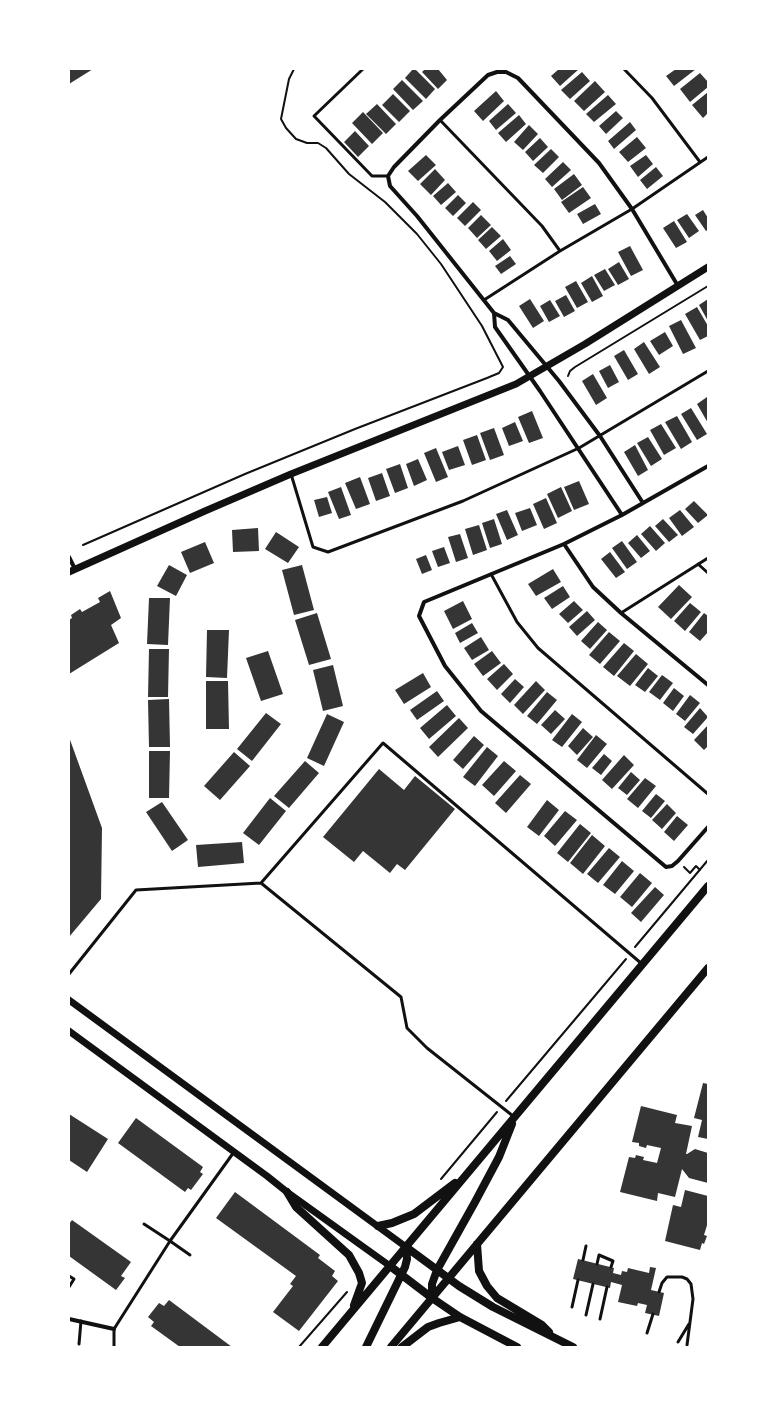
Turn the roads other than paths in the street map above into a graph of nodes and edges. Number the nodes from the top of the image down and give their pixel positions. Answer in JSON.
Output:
{"nodes":[{"id":1,"x":363,"y":69,"type":"edge"},
{"id":2,"x":624,"y":69,"type":"edge"},
{"id":3,"x":440,"y":120,"type":"junction"},
{"id":4,"x":708,"y":157,"type":"edge"},
{"id":5,"x":700,"y":162,"type":"junction"},
{"id":6,"x":388,"y":176,"type":"junction"},
{"id":7,"x":632,"y":209,"type":"junction"},
{"id":8,"x":560,"y":251,"type":"junction"},
{"id":9,"x":708,"y":267,"type":"edge"},
{"id":10,"x":678,"y":286,"type":"junction"},
{"id":11,"x":484,"y":300,"type":"junction"},
{"id":12,"x":494,"y":313,"type":"junction"},
{"id":13,"x":548,"y":367,"type":"junction"},
{"id":14,"x":708,"y":372,"type":"edge"},
{"id":15,"x":530,"y":377,"type":"junction"},
{"id":16,"x":600,"y":436,"type":"junction"},
{"id":17,"x":579,"y":448,"type":"junction"},
{"id":18,"x":708,"y":466,"type":"edge"},
{"id":19,"x":291,"y":474,"type":"junction"},
{"id":20,"x":642,"y":503,"type":"junction"},
{"id":21,"x":622,"y":515,"type":"junction"},
{"id":22,"x":564,"y":544,"type":"junction"},
{"id":23,"x":69,"y":557,"type":"edge"},
{"id":24,"x":708,"y":558,"type":"edge"},
{"id":25,"x":698,"y":564,"type":"junction"},
{"id":26,"x":72,"y":571,"type":"edge"},
{"id":27,"x":708,"y":573,"type":"edge"},
{"id":28,"x":491,"y":574,"type":"junction"},
{"id":29,"x":621,"y":613,"type":"junction"},
{"id":30,"x":708,"y":685,"type":"edge"},
{"id":31,"x":708,"y":794,"type":"edge"},
{"id":32,"x":708,"y":827,"type":"edge"},
{"id":33,"x":261,"y":883,"type":"junction"},
{"id":34,"x":708,"y":886,"type":"edge"},
{"id":35,"x":642,"y":965,"type":"junction"},
{"id":36,"x":708,"y":968,"type":"edge"},
{"id":37,"x":69,"y":974,"type":"edge"},
{"id":38,"x":69,"y":1000,"type":"edge"},
{"id":39,"x":69,"y":1031,"type":"edge"},
{"id":40,"x":514,"y":1117,"type":"junction"},
{"id":41,"x":234,"y":1152,"type":"junction"},
{"id":42,"x":471,"y":1169,"type":"junction"},
{"id":43,"x":287,"y":1192,"type":"junction"},
{"id":44,"x":144,"y":1224,"type":"dead end"},
{"id":45,"x":378,"y":1226,"type":"junction"},
{"id":46,"x":170,"y":1241,"type":"junction"},
{"id":47,"x":477,"y":1244,"type":"junction"},
{"id":48,"x":586,"y":1246,"type":"dead end"},
{"id":49,"x":406,"y":1247,"type":"junction"},
{"id":50,"x":190,"y":1255,"type":"dead end"},
{"id":51,"x":583,"y":1260,"type":"dead end"},
{"id":52,"x":597,"y":1264,"type":"dead end"},
{"id":53,"x":390,"y":1266,"type":"junction"},
{"id":54,"x":611,"y":1267,"type":"dead end"},
{"id":55,"x":437,"y":1270,"type":"junction"},
{"id":56,"x":401,"y":1273,"type":"junction"},
{"id":57,"x":69,"y":1276,"type":"edge"},
{"id":58,"x":448,"y":1279,"type":"junction"},
{"id":59,"x":578,"y":1280,"type":"dead end"},
{"id":60,"x":593,"y":1284,"type":"dead end"},
{"id":61,"x":69,"y":1287,"type":"edge"},
{"id":62,"x":607,"y":1287,"type":"dead end"},
{"id":63,"x":658,"y":1292,"type":"dead end"},
{"id":64,"x":432,"y":1298,"type":"junction"},
{"id":65,"x":572,"y":1307,"type":"dead end"},
{"id":66,"x":352,"y":1311,"type":"junction"},
{"id":67,"x":653,"y":1314,"type":"dead end"},
{"id":68,"x":586,"y":1315,"type":"dead end"},
{"id":69,"x":460,"y":1317,"type":"junction"},
{"id":70,"x":69,"y":1319,"type":"edge"},
{"id":71,"x":600,"y":1319,"type":"dead end"},
{"id":72,"x":81,"y":1321,"type":"junction"},
{"id":73,"x":690,"y":1323,"type":"junction"},
{"id":74,"x":114,"y":1329,"type":"junction"},
{"id":75,"x":648,"y":1333,"type":"dead end"},
{"id":76,"x":556,"y":1338,"type":"junction"},
{"id":77,"x":678,"y":1342,"type":"dead end"},
{"id":78,"x":79,"y":1344,"type":"dead end"},
{"id":79,"x":688,"y":1345,"type":"dead end"},
{"id":80,"x":114,"y":1347,"type":"edge"},
{"id":81,"x":322,"y":1347,"type":"edge"},
{"id":82,"x":366,"y":1347,"type":"edge"},
{"id":83,"x":390,"y":1347,"type":"edge"},
{"id":84,"x":402,"y":1347,"type":"edge"},
{"id":85,"x":517,"y":1347,"type":"edge"},
{"id":86,"x":574,"y":1347,"type":"edge"}],
"edges":[{"from":1,"to":6,"type":"lane"},
{"from":2,"to":5,"type":"lane"},
{"from":3,"to":6,"type":"street"},
{"from":3,"to":7,"type":"street"},
{"from":3,"to":8,"type":"lane"},
{"from":4,"to":5,"type":"lane"},
{"from":5,"to":7,"type":"lane"},
{"from":6,"to":11,"type":"street"},
{"from":7,"to":8,"type":"lane"},
{"from":7,"to":10,"type":"street"},
{"from":8,"to":11,"type":"lane"},
{"from":9,"to":10,"type":"street"},
{"from":10,"to":13,"type":"street"},
{"from":11,"to":12,"type":"street"},
{"from":12,"to":13,"type":"street"},
{"from":12,"to":15,"type":"street"},
{"from":13,"to":15,"type":"street"},
{"from":13,"to":16,"type":"street"},
{"from":14,"to":16,"type":"lane"},
{"from":15,"to":17,"type":"street"},
{"from":15,"to":19,"type":"street"},
{"from":16,"to":17,"type":"lane"},
{"from":16,"to":20,"type":"street"},
{"from":17,"to":19,"type":"lane"},
{"from":17,"to":21,"type":"street"},
{"from":18,"to":20,"type":"street"},
{"from":19,"to":26,"type":"street"},
{"from":20,"to":21,"type":"street"},
{"from":21,"to":22,"type":"street"},
{"from":22,"to":28,"type":"street"},
{"from":22,"to":29,"type":"street"},
{"from":23,"to":26,"type":"street"},
{"from":24,"to":25,"type":"lane"},
{"from":25,"to":27,"type":"lane"},
{"from":25,"to":29,"type":"lane"},
{"from":28,"to":31,"type":"lane"},
{"from":28,"to":32,"type":"street"},
{"from":29,"to":30,"type":"street"},
{"from":33,"to":35,"type":"lane"},
{"from":33,"to":37,"type":"lane"},
{"from":33,"to":40,"type":"lane"},
{"from":34,"to":35,"type":"main road"},
{"from":35,"to":40,"type":"main road"},
{"from":36,"to":47,"type":"main road"},
{"from":38,"to":45,"type":"street"},
{"from":39,"to":41,"type":"street"},
{"from":40,"to":42,"type":"main road"},
{"from":40,"to":55,"type":"main road"},
{"from":41,"to":43,"type":"street"},
{"from":41,"to":46,"type":"lane"},
{"from":42,"to":45,"type":"main road"},
{"from":42,"to":49,"type":"main road"},
{"from":43,"to":53,"type":"street"},
{"from":43,"to":66,"type":"main road"},
{"from":44,"to":46,"type":"lane"},
{"from":45,"to":49,"type":"street"},
{"from":46,"to":50,"type":"lane"},
{"from":46,"to":74,"type":"lane"},
{"from":47,"to":58,"type":"main road"},
{"from":47,"to":76,"type":"main road"},
{"from":48,"to":51,"type":"lane"},
{"from":49,"to":53,"type":"main road"},
{"from":49,"to":55,"type":"main road"},
{"from":49,"to":56,"type":"main road"},
{"from":52,"to":54,"type":"lane"},
{"from":53,"to":56,"type":"main road"},
{"from":53,"to":66,"type":"main road"},
{"from":55,"to":58,"type":"main road"},
{"from":55,"to":64,"type":"main road"},
{"from":56,"to":64,"type":"main road"},
{"from":56,"to":82,"type":"main road"},
{"from":57,"to":61,"type":"lane"},
{"from":58,"to":64,"type":"main road"},
{"from":58,"to":76,"type":"main road"},
{"from":59,"to":65,"type":"lane"},
{"from":60,"to":68,"type":"lane"},
{"from":62,"to":71,"type":"lane"},
{"from":63,"to":73,"type":"lane"},
{"from":64,"to":69,"type":"main road"},
{"from":64,"to":83,"type":"main road"},
{"from":66,"to":81,"type":"main road"},
{"from":67,"to":75,"type":"lane"},
{"from":69,"to":84,"type":"main road"},
{"from":69,"to":85,"type":"main road"},
{"from":70,"to":72,"type":"street"},
{"from":72,"to":74,"type":"street"},
{"from":72,"to":78,"type":"lane"},
{"from":73,"to":77,"type":"lane"},
{"from":73,"to":79,"type":"lane"},
{"from":74,"to":80,"type":"lane"},
{"from":76,"to":86,"type":"main road"}]}
